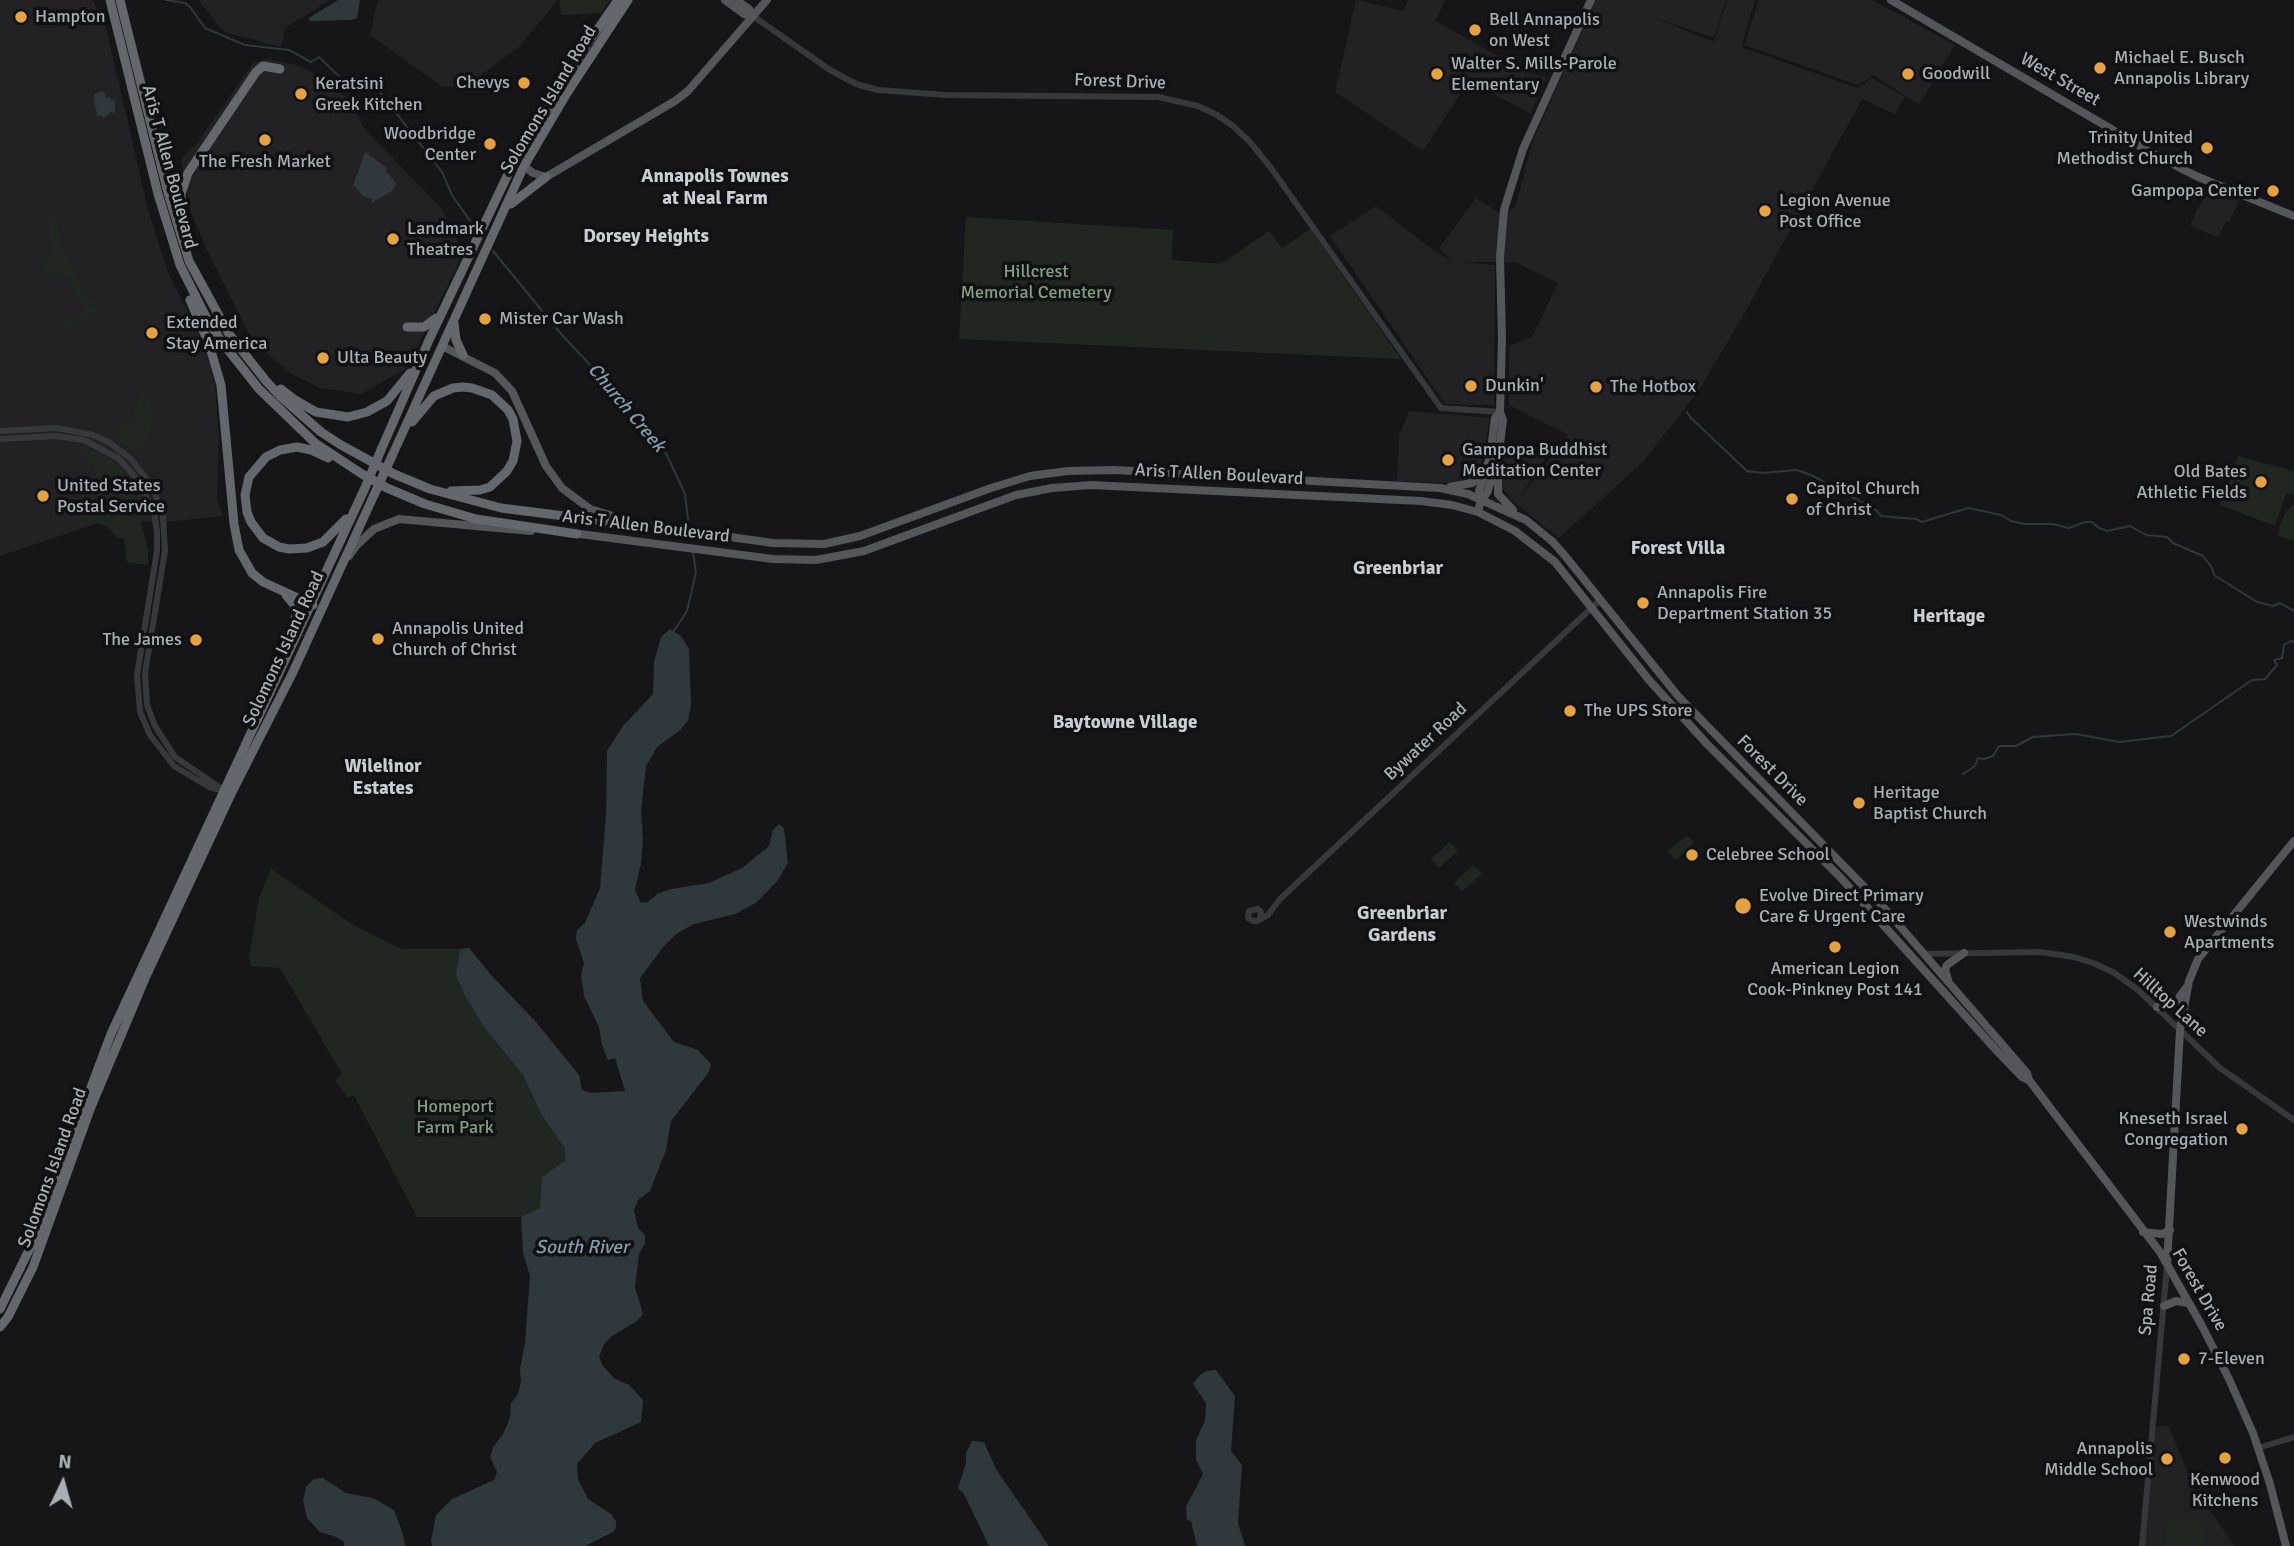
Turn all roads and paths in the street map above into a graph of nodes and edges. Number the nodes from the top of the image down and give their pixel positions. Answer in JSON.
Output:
{"nodes":[{"id":1,"x":104,"y":0,"type":"edge"},
{"id":2,"x":110,"y":0,"type":"edge"},
{"id":3,"x":122,"y":0,"type":"edge"},
{"id":4,"x":618,"y":0,"type":"edge"},
{"id":5,"x":628,"y":0,"type":"edge"},
{"id":6,"x":725,"y":0,"type":"edge"},
{"id":7,"x":736,"y":0,"type":"edge"},
{"id":8,"x":767,"y":0,"type":"edge"},
{"id":9,"x":1591,"y":0,"type":"edge"},
{"id":10,"x":1891,"y":0,"type":"edge"},
{"id":11,"x":753,"y":16,"type":"junction"},
{"id":12,"x":128,"y":55,"type":"junction"},
{"id":13,"x":280,"y":69,"type":"dead end"},
{"id":14,"x":558,"y":90,"type":"junction"},
{"id":15,"x":514,"y":162,"type":"junction"},
{"id":16,"x":524,"y":166,"type":"junction"},
{"id":17,"x":546,"y":177,"type":"junction"},
{"id":18,"x":505,"y":211,"type":"junction"},
{"id":19,"x":2294,"y":216,"type":"edge"},
{"id":20,"x":499,"y":222,"type":"junction"},
{"id":21,"x":168,"y":233,"type":"junction"},
{"id":22,"x":189,"y":261,"type":"junction"},
{"id":23,"x":446,"y":305,"type":"junction"},
{"id":24,"x":454,"y":321,"type":"junction"},
{"id":25,"x":407,"y":327,"type":"dead end"},
{"id":26,"x":429,"y":340,"type":"junction"},
{"id":27,"x":442,"y":346,"type":"junction"},
{"id":28,"x":243,"y":352,"type":"junction"},
{"id":29,"x":463,"y":355,"type":"junction"},
{"id":30,"x":421,"y":357,"type":"junction"},
{"id":31,"x":1500,"y":412,"type":"junction"},
{"id":32,"x":0,"y":431,"type":"edge"},
{"id":33,"x":402,"y":434,"type":"junction"},
{"id":34,"x":0,"y":439,"type":"edge"},
{"id":35,"x":1494,"y":458,"type":"junction"},
{"id":36,"x":362,"y":474,"type":"junction"},
{"id":37,"x":413,"y":482,"type":"junction"},
{"id":38,"x":1440,"y":488,"type":"junction"},
{"id":39,"x":1481,"y":500,"type":"junction"},
{"id":40,"x":356,"y":507,"type":"junction"},
{"id":41,"x":1478,"y":512,"type":"junction"},
{"id":42,"x":1526,"y":520,"type":"junction"},
{"id":43,"x":653,"y":527,"type":"junction"},
{"id":44,"x":577,"y":534,"type":"junction"},
{"id":45,"x":339,"y":570,"type":"junction"},
{"id":46,"x":285,"y":594,"type":"junction"},
{"id":47,"x":1600,"y":600,"type":"junction"},
{"id":48,"x":311,"y":604,"type":"junction"},
{"id":49,"x":1591,"y":607,"type":"junction"},
{"id":50,"x":321,"y":609,"type":"junction"},
{"id":51,"x":1626,"y":634,"type":"junction"},
{"id":52,"x":1617,"y":640,"type":"junction"},
{"id":53,"x":292,"y":643,"type":"junction"},
{"id":54,"x":227,"y":792,"type":"junction"},
{"id":55,"x":2294,"y":841,"type":"edge"},
{"id":56,"x":1260,"y":915,"type":"dead end"},
{"id":57,"x":1964,"y":953,"type":"junction"},
{"id":58,"x":1909,"y":954,"type":"junction"},
{"id":59,"x":1924,"y":954,"type":"junction"},
{"id":60,"x":1948,"y":982,"type":"junction"},
{"id":61,"x":2188,"y":985,"type":"junction"},
{"id":62,"x":2157,"y":1007,"type":"junction"},
{"id":63,"x":2180,"y":1030,"type":"junction"},
{"id":64,"x":114,"y":1052,"type":"junction"},
{"id":65,"x":2029,"y":1080,"type":"junction"},
{"id":66,"x":84,"y":1104,"type":"junction"},
{"id":67,"x":2294,"y":1120,"type":"edge"},
{"id":68,"x":75,"y":1148,"type":"junction"},
{"id":69,"x":2170,"y":1230,"type":"junction"},
{"id":70,"x":2143,"y":1232,"type":"junction"},
{"id":71,"x":2167,"y":1264,"type":"junction"},
{"id":72,"x":2188,"y":1303,"type":"junction"},
{"id":73,"x":2164,"y":1306,"type":"junction"},
{"id":74,"x":0,"y":1309,"type":"edge"},
{"id":75,"x":0,"y":1327,"type":"edge"},
{"id":76,"x":2294,"y":1437,"type":"edge"},
{"id":77,"x":2258,"y":1448,"type":"junction"},
{"id":78,"x":2142,"y":1546,"type":"edge"},
{"id":79,"x":2286,"y":1546,"type":"edge"}],
"edges":[{"from":1,"to":12,"type":"highway"},
{"from":2,"to":12,"type":"highway","name":"Aris T Allen Boulevard"},
{"from":3,"to":12,"type":"highway"},
{"from":4,"to":14,"type":"highway","name":"Solomons Island Road"},
{"from":5,"to":16,"type":"highway","name":"Solomons Island Road"},
{"from":6,"to":11,"type":"main road","name":"Forest Drive"},
{"from":7,"to":11,"type":"main road","name":"Forest Drive"},
{"from":8,"to":11,"type":"main road"},
{"from":9,"to":31,"type":"main road"},
{"from":10,"to":19,"type":"main road","name":"West Street"},
{"from":11,"to":17,"type":"main road"},
{"from":11,"to":31,"type":"street","name":"Forest Drive"},
{"from":12,"to":21,"type":"highway","name":"Aris T Allen Boulevard"},
{"from":12,"to":22,"type":"highway","name":"Aris T Allen Boulevard"},
{"from":13,"to":22,"type":"highway"},
{"from":14,"to":15,"type":"highway","name":"Solomons Island Road"},
{"from":14,"to":16,"type":"highway"},
{"from":15,"to":20,"type":"highway"},
{"from":15,"to":23,"type":"highway","name":"Solomons Island Road"},
{"from":16,"to":17,"type":"main road"},
{"from":16,"to":18,"type":"highway","name":"Solomons Island Road"},
{"from":17,"to":18,"type":"highway"},
{"from":18,"to":20,"type":"highway","name":"Solomons Island Road"},
{"from":20,"to":24,"type":"highway","name":"Solomons Island Road"},
{"from":21,"to":36,"type":"highway","name":"Aris T Allen Boulevard"},
{"from":21,"to":46,"type":"highway"},
{"from":22,"to":28,"type":"highway","name":"Aris T Allen Boulevard"},
{"from":23,"to":25,"type":"highway"},
{"from":23,"to":26,"type":"highway","name":"Solomons Island Road"},
{"from":24,"to":27,"type":"highway","name":"Solomons Island Road"},
{"from":24,"to":29,"type":"highway"},
{"from":26,"to":27,"type":"highway"},
{"from":26,"to":30,"type":"highway","name":"Solomons Island Road"},
{"from":27,"to":29,"type":"main road"},
{"from":27,"to":33,"type":"highway","name":"Solomons Island Road"},
{"from":28,"to":30,"type":"highway"},
{"from":28,"to":37,"type":"highway","name":"Aris T Allen Boulevard"},
{"from":29,"to":43,"type":"main road"},
{"from":30,"to":40,"type":"highway","name":"Solomons Island Road","bridge":true},
{"from":31,"to":35,"type":"main road"},
{"from":32,"to":54,"type":"street"},
{"from":33,"to":37,"type":"highway"},
{"from":33,"to":45,"type":"highway","name":"Solomons Island Road","bridge":true},
{"from":34,"to":54,"type":"street"},
{"from":35,"to":38,"type":"main road"},
{"from":35,"to":39,"type":"main road"},
{"from":35,"to":42,"type":"main road"},
{"from":36,"to":40,"type":"highway"},
{"from":36,"to":44,"type":"highway","name":"Aris T Allen Boulevard"},
{"from":37,"to":43,"type":"highway","name":"Aris T Allen Boulevard"},
{"from":38,"to":39,"type":"main road","name":"Aris T Allen Boulevard"},
{"from":38,"to":43,"type":"main road","name":"Aris T Allen Boulevard"},
{"from":39,"to":41,"type":"main road"},
{"from":39,"to":42,"type":"main road","name":"Forest Drive"},
{"from":40,"to":48,"type":"highway","name":"Solomons Island Road"},
{"from":41,"to":44,"type":"main road","name":"Aris T Allen Boulevard"},
{"from":41,"to":49,"type":"main road","name":"Forest Drive"},
{"from":42,"to":47,"type":"main road","name":"Forest Drive"},
{"from":44,"to":45,"type":"main road"},
{"from":45,"to":50,"type":"highway","name":"Solomons Island Road"},
{"from":46,"to":48,"type":"highway"},
{"from":46,"to":53,"type":"highway"},
{"from":47,"to":49,"type":"street","name":"Bywater Road"},
{"from":47,"to":51,"type":"main road","name":"Forest Drive"},
{"from":48,"to":50,"type":"highway"},
{"from":48,"to":53,"type":"highway","name":"Solomons Island Road"},
{"from":49,"to":52,"type":"main road","name":"Forest Drive"},
{"from":49,"to":56,"type":"street","name":"Bywater Road"},
{"from":50,"to":54,"type":"highway","name":"Solomons Island Road"},
{"from":51,"to":52,"type":"main road"},
{"from":51,"to":59,"type":"main road","name":"Forest Drive"},
{"from":52,"to":58,"type":"main road","name":"Forest Drive"},
{"from":53,"to":54,"type":"highway","name":"Solomons Island Road"},
{"from":54,"to":64,"type":"highway","name":"Solomons Island Road"},
{"from":54,"to":66,"type":"highway","name":"Solomons Island Road"},
{"from":55,"to":61,"type":"main road","name":"Spa Road"},
{"from":57,"to":59,"type":"street","name":"Hilltop Lane"},
{"from":57,"to":60,"type":"main road"},
{"from":57,"to":62,"type":"street","name":"Hilltop Lane"},
{"from":58,"to":59,"type":"main road"},
{"from":58,"to":65,"type":"main road","name":"Forest Drive"},
{"from":59,"to":60,"type":"main road","name":"Forest Drive"},
{"from":60,"to":65,"type":"main road","name":"Forest Drive"},
{"from":61,"to":62,"type":"main road"},
{"from":61,"to":63,"type":"main road","name":"Spa Road"},
{"from":62,"to":63,"type":"street","name":"Hilltop Lane"},
{"from":63,"to":67,"type":"street","name":"Hilltop Lane"},
{"from":63,"to":69,"type":"main road","name":"Spa Road"},
{"from":64,"to":66,"type":"highway"},
{"from":64,"to":68,"type":"highway","name":"Solomons Island Road"},
{"from":65,"to":70,"type":"main road","name":"Forest Drive"},
{"from":66,"to":68,"type":"highway"},
{"from":66,"to":74,"type":"highway","name":"Solomons Island Road"},
{"from":68,"to":75,"type":"highway","name":"Solomons Island Road"},
{"from":69,"to":70,"type":"main road"},
{"from":69,"to":71,"type":"main road","name":"Spa Road"},
{"from":70,"to":71,"type":"main road","name":"Forest Drive"},
{"from":71,"to":72,"type":"main road","name":"Forest Drive"},
{"from":71,"to":73,"type":"street","name":"Spa Road"},
{"from":72,"to":73,"type":"main road"},
{"from":72,"to":77,"type":"main road","name":"Forest Drive"},
{"from":73,"to":78,"type":"street","name":"Spa Road"},
{"from":76,"to":77,"type":"street"},
{"from":77,"to":79,"type":"main road","name":"Forest Drive"}]}
